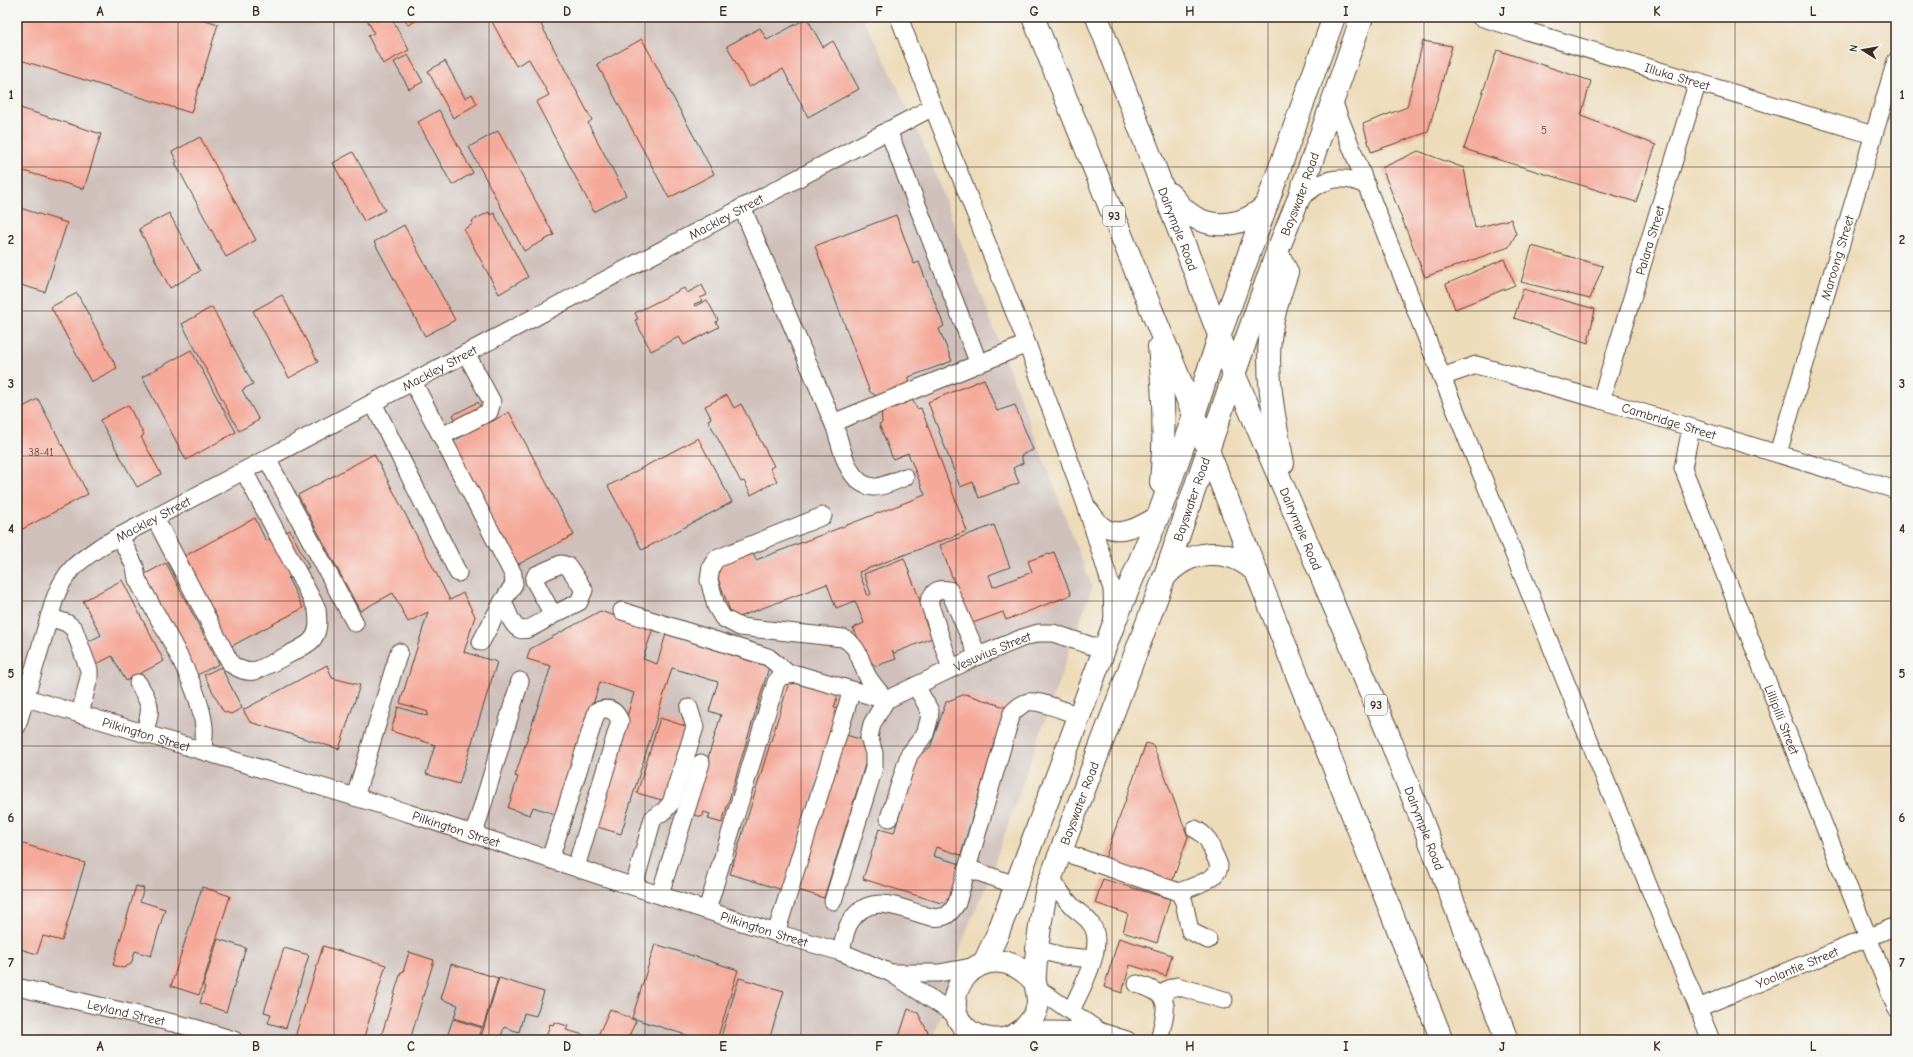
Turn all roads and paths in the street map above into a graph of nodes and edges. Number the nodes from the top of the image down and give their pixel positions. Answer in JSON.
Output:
{"nodes":[{"id":1,"x":899,"y":17,"type":"edge"},
{"id":2,"x":1033,"y":17,"type":"edge"},
{"id":3,"x":1097,"y":17,"type":"edge"},
{"id":4,"x":1334,"y":17,"type":"edge"},
{"id":5,"x":1362,"y":17,"type":"edge"},
{"id":6,"x":1480,"y":17,"type":"edge"},
{"id":7,"x":1896,"y":61,"type":"edge"},
{"id":8,"x":1698,"y":81,"type":"junction"},
{"id":9,"x":1333,"y":101,"type":"junction"},
{"id":10,"x":933,"y":107,"type":"junction"},
{"id":11,"x":888,"y":130,"type":"junction"},
{"id":12,"x":1873,"y":135,"type":"junction"},
{"id":13,"x":1367,"y":186,"type":"junction"},
{"id":14,"x":1163,"y":189,"type":"junction"},
{"id":15,"x":1298,"y":200,"type":"junction"},
{"id":16,"x":1267,"y":204,"type":"junction"},
{"id":17,"x":742,"y":207,"type":"junction"},
{"id":18,"x":1277,"y":252,"type":"junction"},
{"id":19,"x":1157,"y":322,"type":"junction"},
{"id":20,"x":1219,"y":337,"type":"junction"},
{"id":21,"x":1027,"y":344,"type":"junction"},
{"id":22,"x":466,"y":353,"type":"junction"},
{"id":23,"x":979,"y":364,"type":"junction"},
{"id":24,"x":1234,"y":374,"type":"junction"},
{"id":25,"x":1442,"y":377,"type":"junction"},
{"id":26,"x":413,"y":382,"type":"junction"},
{"id":27,"x":1204,"y":385,"type":"junction"},
{"id":28,"x":1601,"y":400,"type":"junction"},
{"id":29,"x":373,"y":403,"type":"junction"},
{"id":30,"x":1194,"y":415,"type":"junction"},
{"id":31,"x":835,"y":428,"type":"junction"},
{"id":32,"x":1691,"y":428,"type":"junction"},
{"id":33,"x":442,"y":436,"type":"junction"},
{"id":34,"x":1208,"y":451,"type":"junction"},
{"id":35,"x":1778,"y":453,"type":"junction"},
{"id":36,"x":267,"y":459,"type":"junction"},
{"id":37,"x":244,"y":471,"type":"junction"},
{"id":38,"x":905,"y":477,"type":"dead end"},
{"id":39,"x":1896,"y":490,"type":"edge"},
{"id":40,"x":1290,"y":502,"type":"junction"},
{"id":41,"x":1086,"y":505,"type":"junction"},
{"id":42,"x":1159,"y":514,"type":"junction"},
{"id":43,"x":823,"y":516,"type":"dead end"},
{"id":44,"x":155,"y":518,"type":"junction"},
{"id":45,"x":120,"y":536,"type":"junction"},
{"id":46,"x":458,"y":573,"type":"dead end"},
{"id":47,"x":1256,"y":574,"type":"junction"},
{"id":48,"x":1164,"y":578,"type":"junction"},
{"id":49,"x":503,"y":601,"type":"junction"},
{"id":50,"x":622,"y":610,"type":"dead end"},
{"id":51,"x":553,"y":615,"type":"dead end"},
{"id":52,"x":49,"y":617,"type":"junction"},
{"id":53,"x":355,"y":623,"type":"dead end"},
{"id":54,"x":1113,"y":626,"type":"junction"},
{"id":55,"x":481,"y":642,"type":"dead end"},
{"id":56,"x":1104,"y":650,"type":"junction"},
{"id":57,"x":399,"y":652,"type":"dead end"},
{"id":58,"x":978,"y":656,"type":"junction"},
{"id":59,"x":951,"y":669,"type":"junction"},
{"id":60,"x":789,"y":674,"type":"junction"},
{"id":61,"x":520,"y":681,"type":"dead end"},
{"id":62,"x":138,"y":683,"type":"dead end"},
{"id":63,"x":916,"y":686,"type":"junction"},
{"id":64,"x":852,"y":690,"type":"junction"},
{"id":65,"x":21,"y":697,"type":"edge"},
{"id":66,"x":886,"y":700,"type":"junction"},
{"id":67,"x":689,"y":708,"type":"dead end"},
{"id":68,"x":80,"y":714,"type":"junction"},
{"id":69,"x":1080,"y":716,"type":"junction"},
{"id":70,"x":17,"y":726,"type":"edge"},
{"id":71,"x":144,"y":734,"type":"junction"},
{"id":72,"x":203,"y":751,"type":"junction"},
{"id":73,"x":701,"y":763,"type":"dead end"},
{"id":74,"x":355,"y":797,"type":"junction"},
{"id":75,"x":889,"y":818,"type":"dead end"},
{"id":76,"x":1194,"y":829,"type":"dead end"},
{"id":77,"x":474,"y":834,"type":"junction"},
{"id":78,"x":1060,"y":851,"type":"junction"},
{"id":79,"x":550,"y":859,"type":"junction"},
{"id":80,"x":576,"y":867,"type":"junction"},
{"id":81,"x":967,"y":868,"type":"junction"},
{"id":82,"x":1051,"y":877,"type":"junction"},
{"id":83,"x":1015,"y":885,"type":"junction"},
{"id":84,"x":634,"y":886,"type":"junction"},
{"id":85,"x":1179,"y":892,"type":"junction"},
{"id":86,"x":660,"y":894,"type":"junction"},
{"id":87,"x":833,"y":901,"type":"dead end"},
{"id":88,"x":707,"y":910,"type":"junction"},
{"id":89,"x":1896,"y":926,"type":"edge"},
{"id":90,"x":776,"y":933,"type":"junction"},
{"id":91,"x":1867,"y":938,"type":"junction"},
{"id":92,"x":1208,"y":940,"type":"dead end"},
{"id":93,"x":1037,"y":949,"type":"junction"},
{"id":94,"x":840,"y":952,"type":"junction"},
{"id":95,"x":1092,"y":959,"type":"junction"},
{"id":96,"x":980,"y":965,"type":"junction"},
{"id":97,"x":891,"y":973,"type":"junction"},
{"id":98,"x":1137,"y":984,"type":"dead end"},
{"id":99,"x":1036,"y":985,"type":"junction"},
{"id":100,"x":17,"y":987,"type":"edge"},
{"id":101,"x":1161,"y":996,"type":"junction"},
{"id":102,"x":1224,"y":1000,"type":"dead end"},
{"id":103,"x":1698,"y":1008,"type":"junction"},
{"id":104,"x":1896,"y":1008,"type":"edge"},
{"id":105,"x":1070,"y":1011,"type":"junction"},
{"id":106,"x":957,"y":1026,"type":"edge"},
{"id":107,"x":1099,"y":1031,"type":"junction"},
{"id":108,"x":1012,"y":1036,"type":"edge"},
{"id":109,"x":234,"y":1040,"type":"edge"},
{"id":110,"x":1127,"y":1040,"type":"edge"},
{"id":111,"x":1159,"y":1040,"type":"edge"},
{"id":112,"x":1442,"y":1040,"type":"edge"},
{"id":113,"x":1507,"y":1040,"type":"edge"},
{"id":114,"x":1711,"y":1040,"type":"edge"}],
"edges":[{"from":1,"to":10,"type":"street"},
{"from":2,"to":19,"type":"main road","number":"93"},
{"from":3,"to":14,"type":"main road","name":"Dalrymple Road","number":"93"},
{"from":4,"to":16,"type":"main road","name":"Bayswater Road"},
{"from":5,"to":9,"type":"main road","name":"Bayswater Road"},
{"from":6,"to":8,"type":"street","name":"Illuka Street"},
{"from":7,"to":12,"type":"street","name":"Maroong Street"},
{"from":8,"to":12,"type":"street","name":"Illuka Street"},
{"from":8,"to":28,"type":"street","name":"Palara Street"},
{"from":9,"to":13,"type":"street"},
{"from":9,"to":15,"type":"main road","name":"Bayswater Road"},
{"from":10,"to":11,"type":"street","name":"Mackley Street"},
{"from":10,"to":21,"type":"street"},
{"from":11,"to":17,"type":"street","name":"Mackley Street"},
{"from":11,"to":23,"type":"street"},
{"from":12,"to":35,"type":"street","name":"Maroong Street"},
{"from":13,"to":15,"type":"street"},
{"from":13,"to":25,"type":"street"},
{"from":14,"to":16,"type":"main road"},
{"from":14,"to":20,"type":"main road","name":"Dalrymple Road","number":"93"},
{"from":15,"to":18,"type":"main road","name":"Bayswater Road"},
{"from":16,"to":20,"type":"main road","name":"Bayswater Road"},
{"from":17,"to":22,"type":"street","name":"Mackley Street"},
{"from":17,"to":31,"type":"street"},
{"from":18,"to":24,"type":"main road","name":"Bayswater Road"},
{"from":18,"to":40,"type":"main road"},
{"from":19,"to":27,"type":"main road"},
{"from":19,"to":30,"type":"main road","number":"93"},
{"from":19,"to":42,"type":"main road"},
{"from":20,"to":24,"type":"main road","name":"Dalrymple Road","number":"93"},
{"from":20,"to":27,"type":"main road","name":"Bayswater Road"},
{"from":21,"to":23,"type":"street"},
{"from":21,"to":41,"type":"street"},
{"from":22,"to":26,"type":"street","name":"Mackley Street"},
{"from":22,"to":33,"type":"street"},
{"from":23,"to":31,"type":"street"},
{"from":24,"to":27,"type":"main road"},
{"from":24,"to":34,"type":"main road","name":"Bayswater Road"},
{"from":24,"to":40,"type":"main road","name":"Dalrymple Road","number":"93"},
{"from":25,"to":28,"type":"street","name":"Cambridge Street"},
{"from":25,"to":103,"type":"street"},
{"from":26,"to":29,"type":"street","name":"Mackley Street"},
{"from":26,"to":33,"type":"street"},
{"from":27,"to":30,"type":"main road","name":"Bayswater Road"},
{"from":28,"to":32,"type":"street","name":"Cambridge Street"},
{"from":29,"to":36,"type":"street","name":"Mackley Street"},
{"from":29,"to":46,"type":"street"},
{"from":30,"to":34,"type":"main road","number":"93"},
{"from":30,"to":42,"type":"main road","name":"Bayswater Road"},
{"from":31,"to":38,"type":"street"},
{"from":32,"to":35,"type":"street","name":"Cambridge Street"},
{"from":32,"to":91,"type":"street","name":"Lillipilli Street"},
{"from":33,"to":49,"type":"street"},
{"from":34,"to":47,"type":"main road","number":"93"},
{"from":34,"to":48,"type":"main road","name":"Bayswater Road"},
{"from":35,"to":39,"type":"street","name":"Cambridge Street"},
{"from":36,"to":37,"type":"street","name":"Mackley Street"},
{"from":36,"to":53,"type":"street"},
{"from":37,"to":44,"type":"street","name":"Mackley Street"},
{"from":37,"to":44,"type":"street"},
{"from":40,"to":113,"type":"main road","name":"Dalrymple Road","number":"93"},
{"from":41,"to":42,"type":"street"},
{"from":41,"to":54,"type":"street"},
{"from":42,"to":54,"type":"main road","name":"Bayswater Road"},
{"from":43,"to":66,"type":"street"},
{"from":44,"to":45,"type":"street","name":"Mackley Street"},
{"from":45,"to":52,"type":"street","name":"Mackley Street"},
{"from":45,"to":72,"type":"street"},
{"from":47,"to":48,"type":"main road"},
{"from":47,"to":112,"type":"main road","number":"93"},
{"from":48,"to":78,"type":"main road","name":"Bayswater Road"},
{"from":49,"to":51,"type":"street"},
{"from":49,"to":55,"type":"street"},
{"from":50,"to":60,"type":"street"},
{"from":52,"to":65,"type":"street","name":"Mackley Street"},
{"from":52,"to":68,"type":"street"},
{"from":54,"to":56,"type":"main road","name":"Bayswater Road"},
{"from":56,"to":58,"type":"street","name":"Vesuvius Street"},
{"from":56,"to":69,"type":"main road","name":"Bayswater Road"},
{"from":57,"to":74,"type":"street"},
{"from":58,"to":59,"type":"street","name":"Vesuvius Street"},
{"from":58,"to":59,"type":"street"},
{"from":59,"to":63,"type":"street","name":"Vesuvius Street"},
{"from":60,"to":64,"type":"street"},
{"from":60,"to":88,"type":"street"},
{"from":61,"to":77,"type":"street"},
{"from":62,"to":71,"type":"street"},
{"from":63,"to":66,"type":"street","name":"Vesuvius Street"},
{"from":63,"to":75,"type":"street"},
{"from":64,"to":66,"type":"street"},
{"from":64,"to":90,"type":"street"},
{"from":65,"to":68,"type":"street","name":"Pilkington Street"},
{"from":65,"to":70,"type":"street","name":"Mackley Street"},
{"from":66,"to":87,"type":"street"},
{"from":67,"to":84,"type":"street"},
{"from":68,"to":71,"type":"street","name":"Pilkington Street"},
{"from":69,"to":81,"type":"street"},
{"from":69,"to":83,"type":"main road","name":"Bayswater Road"},
{"from":71,"to":72,"type":"street","name":"Pilkington Street"},
{"from":72,"to":74,"type":"street","name":"Pilkington Street"},
{"from":73,"to":86,"type":"street"},
{"from":74,"to":77,"type":"street","name":"Pilkington Street"},
{"from":76,"to":85,"type":"street"},
{"from":77,"to":79,"type":"street","name":"Pilkington Street"},
{"from":78,"to":82,"type":"main road","name":"Bayswater Road"},
{"from":78,"to":85,"type":"street"},
{"from":79,"to":80,"type":"street","name":"Pilkington Street"},
{"from":79,"to":80,"type":"street"},
{"from":80,"to":84,"type":"street","name":"Pilkington Street"},
{"from":81,"to":83,"type":"street"},
{"from":81,"to":94,"type":"street"},
{"from":82,"to":93,"type":"main road","name":"Bayswater Road"},
{"from":82,"to":95,"type":"street"},
{"from":83,"to":96,"type":"main road","name":"Bayswater Road"},
{"from":84,"to":86,"type":"street","name":"Pilkington Street"},
{"from":85,"to":92,"type":"street"},
{"from":86,"to":88,"type":"street","name":"Pilkington Street"},
{"from":88,"to":90,"type":"street","name":"Pilkington Street"},
{"from":89,"to":91,"type":"street","name":"Yoolantie Street"},
{"from":90,"to":94,"type":"street","name":"Pilkington Street"},
{"from":91,"to":103,"type":"street","name":"Yoolantie Street"},
{"from":91,"to":104,"type":"street","name":"Lillipilli Street"},
{"from":93,"to":95,"type":"street"},
{"from":93,"to":99,"type":"main road","name":"Bayswater Road"},
{"from":94,"to":97,"type":"street","name":"Pilkington Street"},
{"from":95,"to":105,"type":"street"},
{"from":96,"to":97,"type":"street","name":"Pilkington Street"},
{"from":96,"to":99,"type":"main road"},
{"from":96,"to":106,"type":"main road"},
{"from":97,"to":106,"type":"street","name":"Pilkington Street"},
{"from":98,"to":101,"type":"street"},
{"from":99,"to":105,"type":"street"},
{"from":99,"to":108,"type":"main road"},
{"from":100,"to":109,"type":"street","name":"Leyland Street"},
{"from":101,"to":102,"type":"street"},
{"from":101,"to":111,"type":"street"},
{"from":103,"to":114,"type":"street"},
{"from":105,"to":107,"type":"street"},
{"from":106,"to":108,"type":"main road"},
{"from":107,"to":108,"type":"street"},
{"from":107,"to":110,"type":"street"}]}
